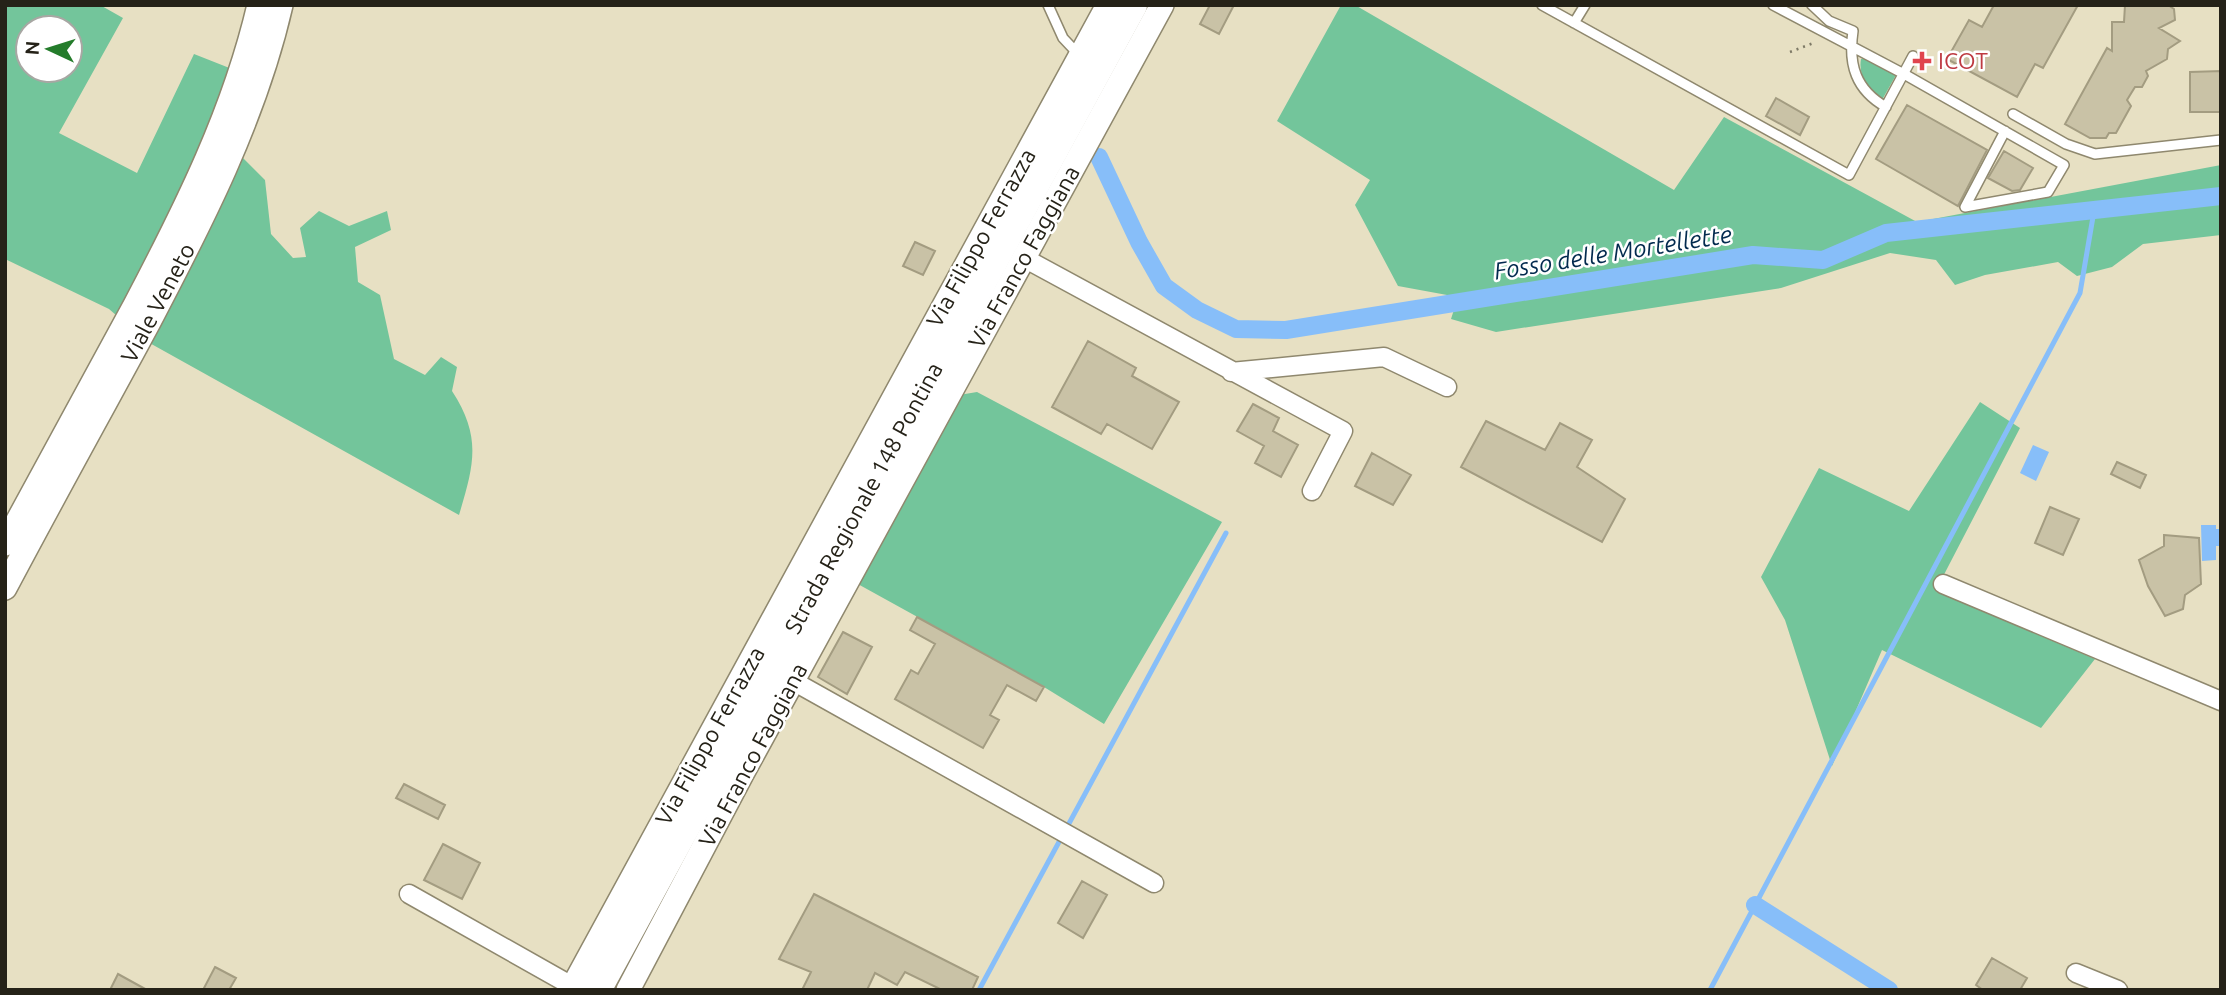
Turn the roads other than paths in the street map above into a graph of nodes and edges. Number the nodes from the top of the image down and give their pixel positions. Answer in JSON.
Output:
{"nodes":[{"id":1,"x":259,"y":5,"type":"edge"},
{"id":2,"x":281,"y":5,"type":"edge"},
{"id":3,"x":1048,"y":5,"type":"edge"},
{"id":4,"x":1108,"y":5,"type":"edge"},
{"id":5,"x":1132,"y":5,"type":"edge"},
{"id":6,"x":1162,"y":5,"type":"edge"},
{"id":7,"x":1542,"y":5,"type":"edge"},
{"id":8,"x":1585,"y":5,"type":"edge"},
{"id":9,"x":1773,"y":5,"type":"edge"},
{"id":10,"x":1812,"y":5,"type":"edge"},
{"id":11,"x":1574,"y":23,"type":"junction"},
{"id":12,"x":1851,"y":47,"type":"junction"},
{"id":13,"x":1913,"y":56,"type":"dead end"},
{"id":14,"x":1080,"y":57,"type":"junction"},
{"id":15,"x":1904,"y":74,"type":"junction"},
{"id":16,"x":1886,"y":107,"type":"junction"},
{"id":17,"x":2013,"y":114,"type":"dead end"},
{"id":18,"x":2005,"y":131,"type":"junction"},
{"id":19,"x":2221,"y":140,"type":"edge"},
{"id":20,"x":1024,"y":258,"type":"junction"},
{"id":21,"x":1231,"y":372,"type":"junction"},
{"id":22,"x":1447,"y":387,"type":"dead end"},
{"id":23,"x":1312,"y":491,"type":"dead end"},
{"id":24,"x":5,"y":544,"type":"edge"},
{"id":25,"x":1943,"y":584,"type":"dead end"},
{"id":26,"x":5,"y":588,"type":"edge"},
{"id":27,"x":793,"y":681,"type":"junction"},
{"id":28,"x":2221,"y":701,"type":"edge"},
{"id":29,"x":1154,"y":883,"type":"dead end"},
{"id":30,"x":410,"y":894,"type":"dead end"},
{"id":31,"x":2076,"y":973,"type":"dead end"},
{"id":32,"x":580,"y":989,"type":"edge"},
{"id":33,"x":628,"y":990,"type":"edge"},
{"id":34,"x":2118,"y":990,"type":"edge"}],
"edges":[{"from":1,"to":24,"type":"street","name":"Viale Veneto"},
{"from":2,"to":26,"type":"street","name":"Viale Veneto"},
{"from":3,"to":14,"type":"lane"},
{"from":4,"to":14,"type":"street","name":"Via Filippo Ferrazza"},
{"from":5,"to":32,"type":"main road","name":"Strada Regionale 148 Pontina"},
{"from":6,"to":20,"type":"street","name":"Via Franco Faggiana"},
{"from":7,"to":11,"type":"lane"},
{"from":8,"to":11,"type":"lane"},
{"from":9,"to":12,"type":"lane"},
{"from":10,"to":12,"type":"lane"},
{"from":11,"to":16,"type":"lane"},
{"from":12,"to":15,"type":"lane"},
{"from":12,"to":16,"type":"lane"},
{"from":13,"to":15,"type":"lane"},
{"from":14,"to":32,"type":"street","name":"Via Filippo Ferrazza"},
{"from":15,"to":16,"type":"lane"},
{"from":15,"to":18,"type":"lane"},
{"from":17,"to":19,"type":"lane"},
{"from":18,"to":18,"type":"lane"},
{"from":20,"to":21,"type":"street"},
{"from":20,"to":27,"type":"street","name":"Via Franco Faggiana"},
{"from":21,"to":22,"type":"street"},
{"from":21,"to":23,"type":"street"},
{"from":25,"to":28,"type":"street"},
{"from":27,"to":29,"type":"street"},
{"from":27,"to":33,"type":"street","name":"Via Franco Faggiana"},
{"from":30,"to":32,"type":"street"},
{"from":31,"to":34,"type":"street"}]}
